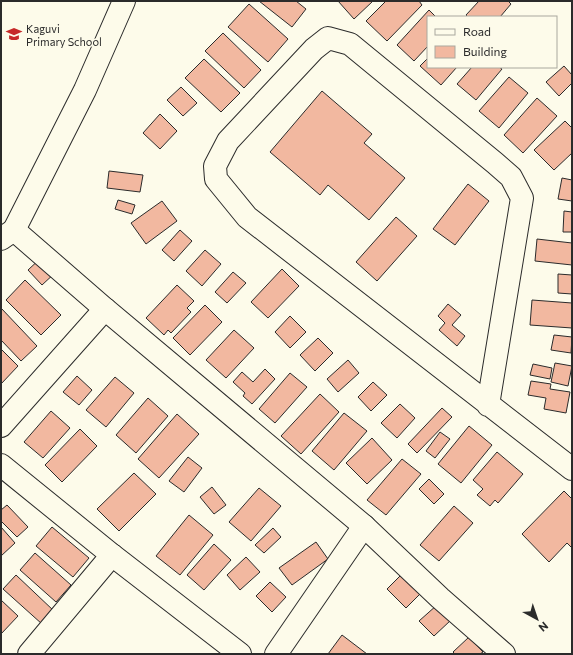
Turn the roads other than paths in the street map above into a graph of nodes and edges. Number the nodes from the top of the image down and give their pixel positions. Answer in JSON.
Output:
{"nodes":[{"id":1,"x":124,"y":1,"type":"edge"},
{"id":2,"x":7,"y":235,"type":"edge"},
{"id":3,"x":105,"y":309,"type":"junction"},
{"id":4,"x":488,"y":405,"type":"junction"},
{"id":5,"x":1,"y":426,"type":"edge"},
{"id":6,"x":1,"y":465,"type":"edge"},
{"id":7,"x":572,"y":469,"type":"edge"},
{"id":8,"x":364,"y":526,"type":"junction"},
{"id":9,"x":112,"y":555,"type":"junction"},
{"id":10,"x":29,"y":654,"type":"edge"},
{"id":11,"x":240,"y":654,"type":"edge"},
{"id":12,"x":276,"y":654,"type":"edge"},
{"id":13,"x":504,"y":654,"type":"edge"}],
"edges":[{"from":1,"to":2,"type":"street"},
{"from":2,"to":3,"type":"street"},
{"from":3,"to":5,"type":"street"},
{"from":3,"to":8,"type":"street"},
{"from":4,"to":4,"type":"street"},
{"from":4,"to":7,"type":"street"},
{"from":6,"to":9,"type":"street"},
{"from":8,"to":12,"type":"street"},
{"from":8,"to":13,"type":"street"},
{"from":9,"to":10,"type":"street"},
{"from":9,"to":11,"type":"street"}]}
